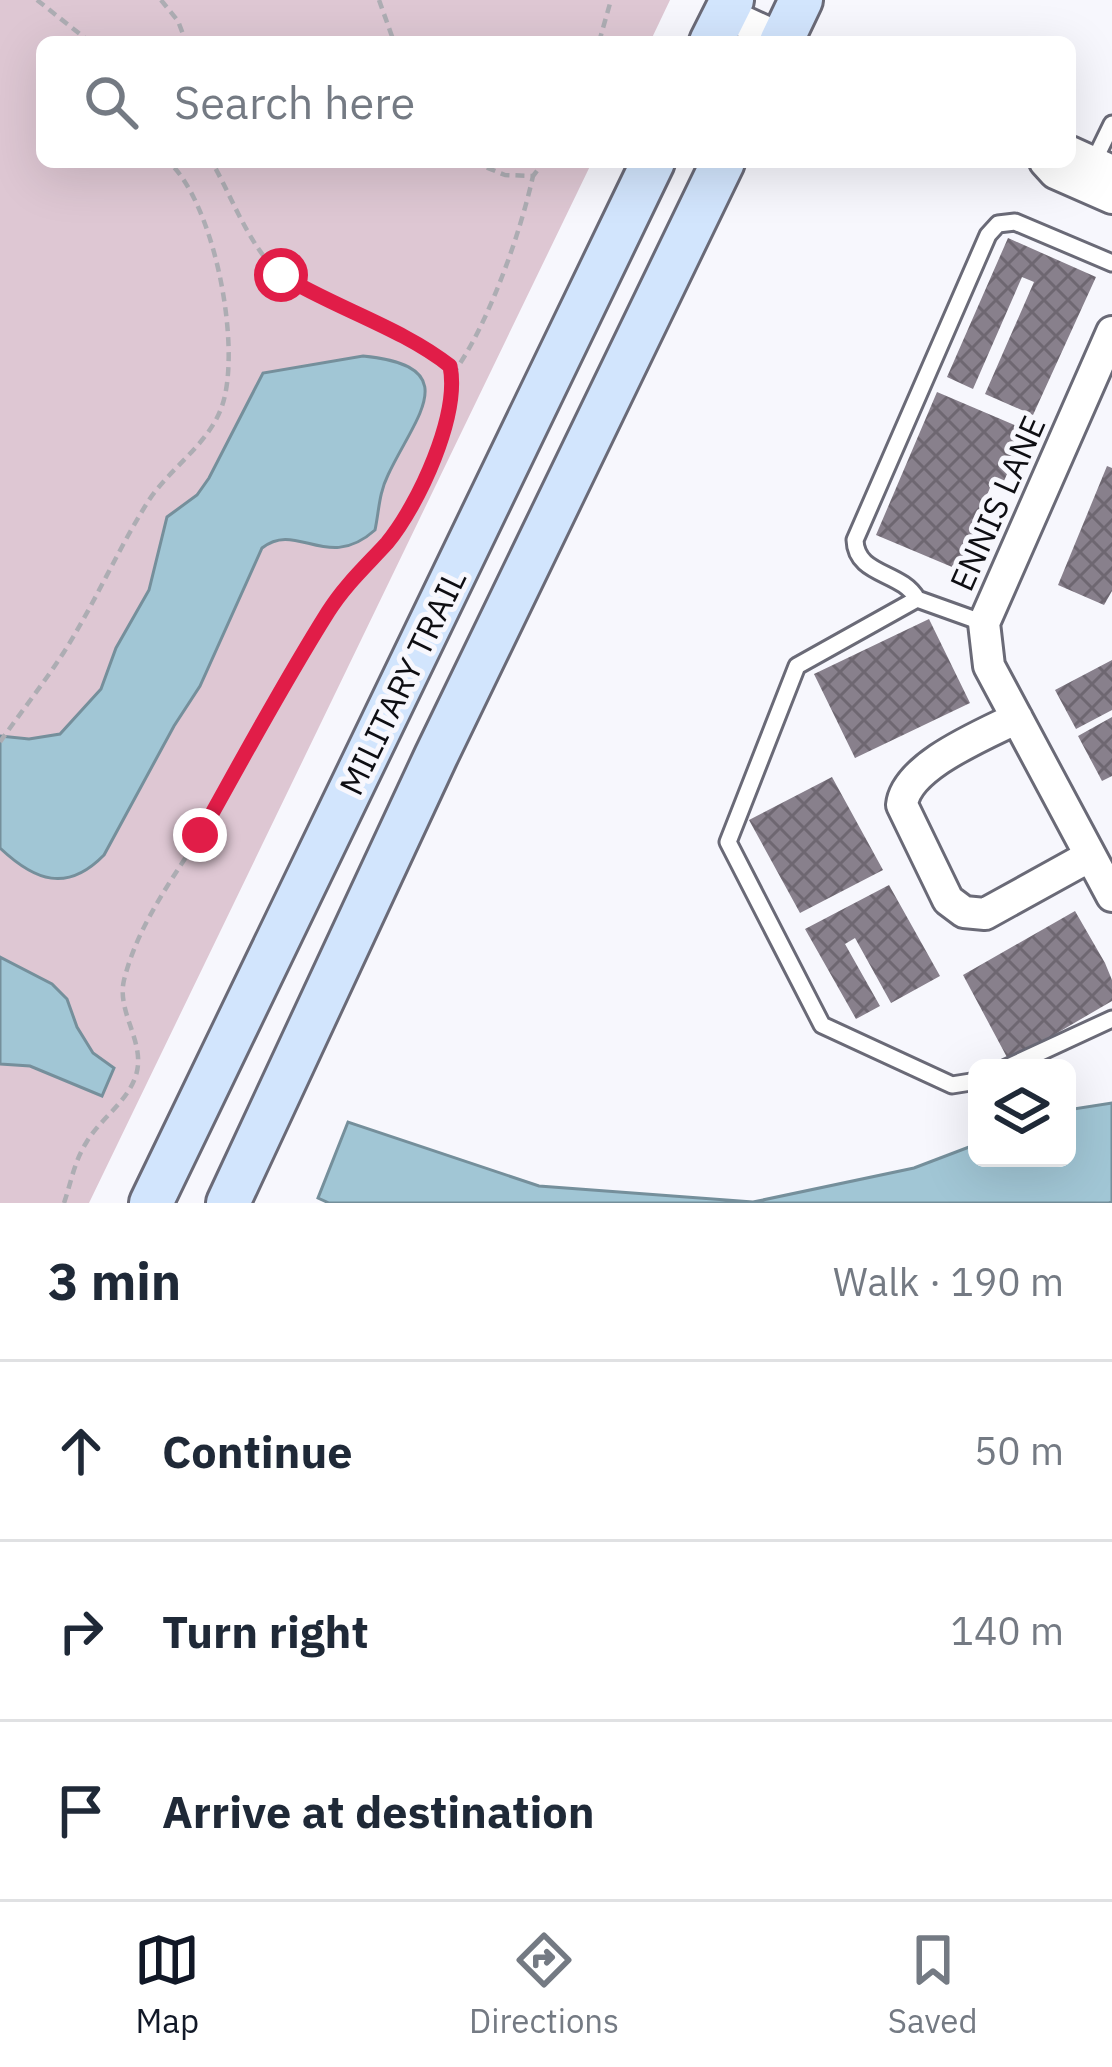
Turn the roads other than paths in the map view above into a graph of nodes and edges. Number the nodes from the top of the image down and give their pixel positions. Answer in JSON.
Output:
{"nodes":[{"id":1,"x":801,"y":0,"type":"edge"},
{"id":2,"x":723,"y":18,"type":"edge"},
{"id":3,"x":771,"y":36,"type":"edge"},
{"id":4,"x":786,"y":36,"type":"edge"},
{"id":5,"x":1112,"y":124,"type":"edge"},
{"id":6,"x":1092,"y":162,"type":"edge"},
{"id":7,"x":650,"y":168,"type":"edge"},
{"id":8,"x":720,"y":168,"type":"edge"},
{"id":9,"x":1050,"y":168,"type":"edge"},
{"id":10,"x":1112,"y":198,"type":"edge"},
{"id":11,"x":1112,"y":263,"type":"edge"},
{"id":12,"x":1112,"y":332,"type":"edge"},
{"id":13,"x":917,"y":599,"type":"junction"},
{"id":14,"x":984,"y":623,"type":"junction"},
{"id":15,"x":1017,"y":718,"type":"junction"},
{"id":16,"x":1090,"y":856,"type":"junction"},
{"id":17,"x":1112,"y":896,"type":"edge"},
{"id":18,"x":1112,"y":1019,"type":"edge"},
{"id":19,"x":1025,"y":1059,"type":"edge"},
{"id":20,"x":968,"y":1082,"type":"edge"},
{"id":21,"x":151,"y":1203,"type":"edge"},
{"id":22,"x":228,"y":1203,"type":"edge"}],
"edges":[{"from":1,"to":4,"type":"main road"},
{"from":2,"to":3,"type":"street"},
{"from":5,"to":6,"type":"lane"},
{"from":7,"to":21,"type":"main road","name":"MILITARY TRAIL"},
{"from":8,"to":22,"type":"main road","name":"MILITARY TRAIL"},
{"from":9,"to":10,"type":"street"},
{"from":11,"to":13,"type":"lane"},
{"from":12,"to":14,"type":"street","name":"ENNIS LANE"},
{"from":13,"to":14,"type":"lane"},
{"from":13,"to":20,"type":"lane"},
{"from":14,"to":15,"type":"street","name":"ENNIS LANE"},
{"from":15,"to":16,"type":"street","name":"ENNIS LANE"},
{"from":15,"to":16,"type":"street"},
{"from":16,"to":17,"type":"street","name":"ENNIS LANE"},
{"from":18,"to":19,"type":"lane"}]}
